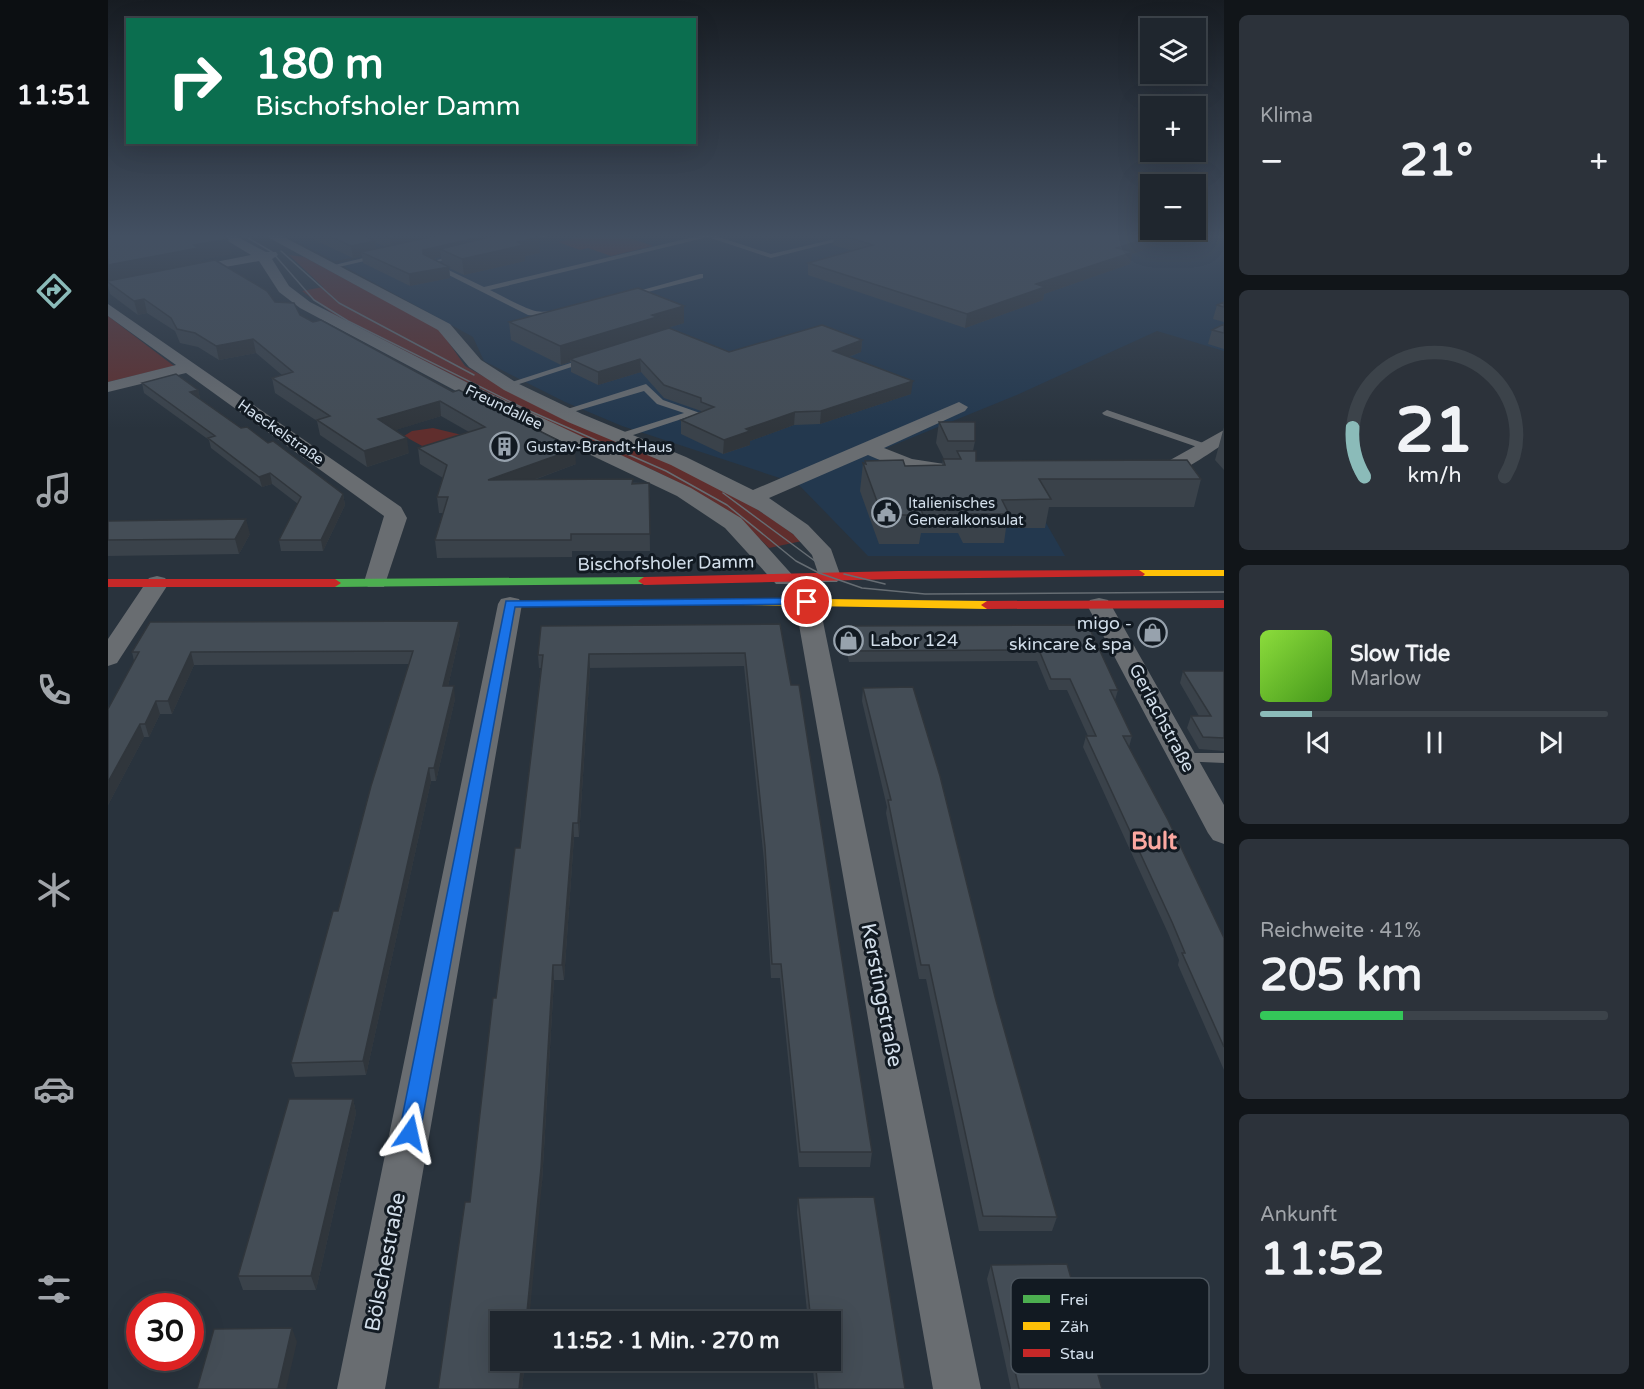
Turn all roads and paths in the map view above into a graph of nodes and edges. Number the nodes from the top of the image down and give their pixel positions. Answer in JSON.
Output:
{"nodes":[{"id":1,"x":298,"y":300,"type":"edge"},
{"id":2,"x":392,"y":300,"type":"edge"},
{"id":3,"x":503,"y":300,"type":"edge"},
{"id":4,"x":108,"y":309,"type":"edge"},
{"id":5,"x":565,"y":311,"type":"edge"},
{"id":6,"x":601,"y":357,"type":"edge"},
{"id":7,"x":189,"y":367,"type":"junction"},
{"id":8,"x":507,"y":385,"type":"junction"},
{"id":9,"x":108,"y":387,"type":"edge"},
{"id":10,"x":959,"y":407,"type":"dead end"},
{"id":11,"x":563,"y":412,"type":"junction"},
{"id":12,"x":1107,"y":413,"type":"dead end"},
{"id":13,"x":1224,"y":435,"type":"edge"},
{"id":14,"x":621,"y":436,"type":"junction"},
{"id":15,"x":1206,"y":447,"type":"junction"},
{"id":16,"x":867,"y":448,"type":"junction"},
{"id":17,"x":964,"y":470,"type":"edge"},
{"id":18,"x":1132,"y":470,"type":"edge"},
{"id":19,"x":753,"y":497,"type":"junction"},
{"id":20,"x":1224,"y":573,"type":"edge"},
{"id":21,"x":376,"y":582,"type":"junction"},
{"id":22,"x":108,"y":583,"type":"edge"},
{"id":23,"x":807,"y":586,"type":"junction"},
{"id":24,"x":145,"y":600,"type":"junction"},
{"id":25,"x":728,"y":602,"type":"dead end"},
{"id":26,"x":510,"y":604,"type":"dead end"},
{"id":27,"x":1224,"y":604,"type":"edge"},
{"id":28,"x":1099,"y":605,"type":"junction"},
{"id":29,"x":108,"y":658,"type":"edge"},
{"id":30,"x":1184,"y":758,"type":"junction"},
{"id":31,"x":1224,"y":758,"type":"edge"},
{"id":32,"x":1224,"y":832,"type":"edge"},
{"id":33,"x":361,"y":1389,"type":"edge"},
{"id":34,"x":957,"y":1389,"type":"edge"}],
"edges":[{"from":1,"to":23,"type":"street","name":"Freundallee"},
{"from":2,"to":8,"type":"street","name":"Freundallee"},
{"from":3,"to":5,"type":"lane"},
{"from":4,"to":7,"type":"street","name":"Haeckelstraße"},
{"from":6,"to":8,"type":"lane"},
{"from":7,"to":9,"type":"street"},
{"from":7,"to":21,"type":"street","name":"Haeckelstraße"},
{"from":8,"to":11,"type":"street","name":"Freundallee"},
{"from":10,"to":16,"type":"street"},
{"from":11,"to":14,"type":"street","name":"Freundallee"},
{"from":11,"to":14,"type":"lane"},
{"from":12,"to":15,"type":"lane"},
{"from":13,"to":15,"type":"street"},
{"from":14,"to":19,"type":"street","name":"Freundallee"},
{"from":15,"to":18,"type":"street"},
{"from":16,"to":17,"type":"street"},
{"from":16,"to":19,"type":"street"},
{"from":19,"to":23,"type":"street","name":"Freundallee"},
{"from":20,"to":23,"type":"main road","name":"Bischofsholer Damm"},
{"from":21,"to":23,"type":"main road","name":"Bischofsholer Damm"},
{"from":21,"to":24,"type":"main road","name":"Bischofsholer Damm"},
{"from":22,"to":24,"type":"main road","name":"Bischofsholer Damm"},
{"from":23,"to":25,"type":"main road","name":"Bischofsholer Damm"},
{"from":23,"to":28,"type":"main road","name":"Bischofsholer Damm"},
{"from":23,"to":34,"type":"street","name":"Kerstingstraße"},
{"from":24,"to":29,"type":"street"},
{"from":26,"to":33,"type":"street","name":"Bölschestraße"},
{"from":27,"to":28,"type":"main road","name":"Bischofsholer Damm"},
{"from":28,"to":30,"type":"street","name":"Gerlachstraße"},
{"from":30,"to":31,"type":"lane"},
{"from":30,"to":32,"type":"street","name":"Gerlachstraße"}]}
